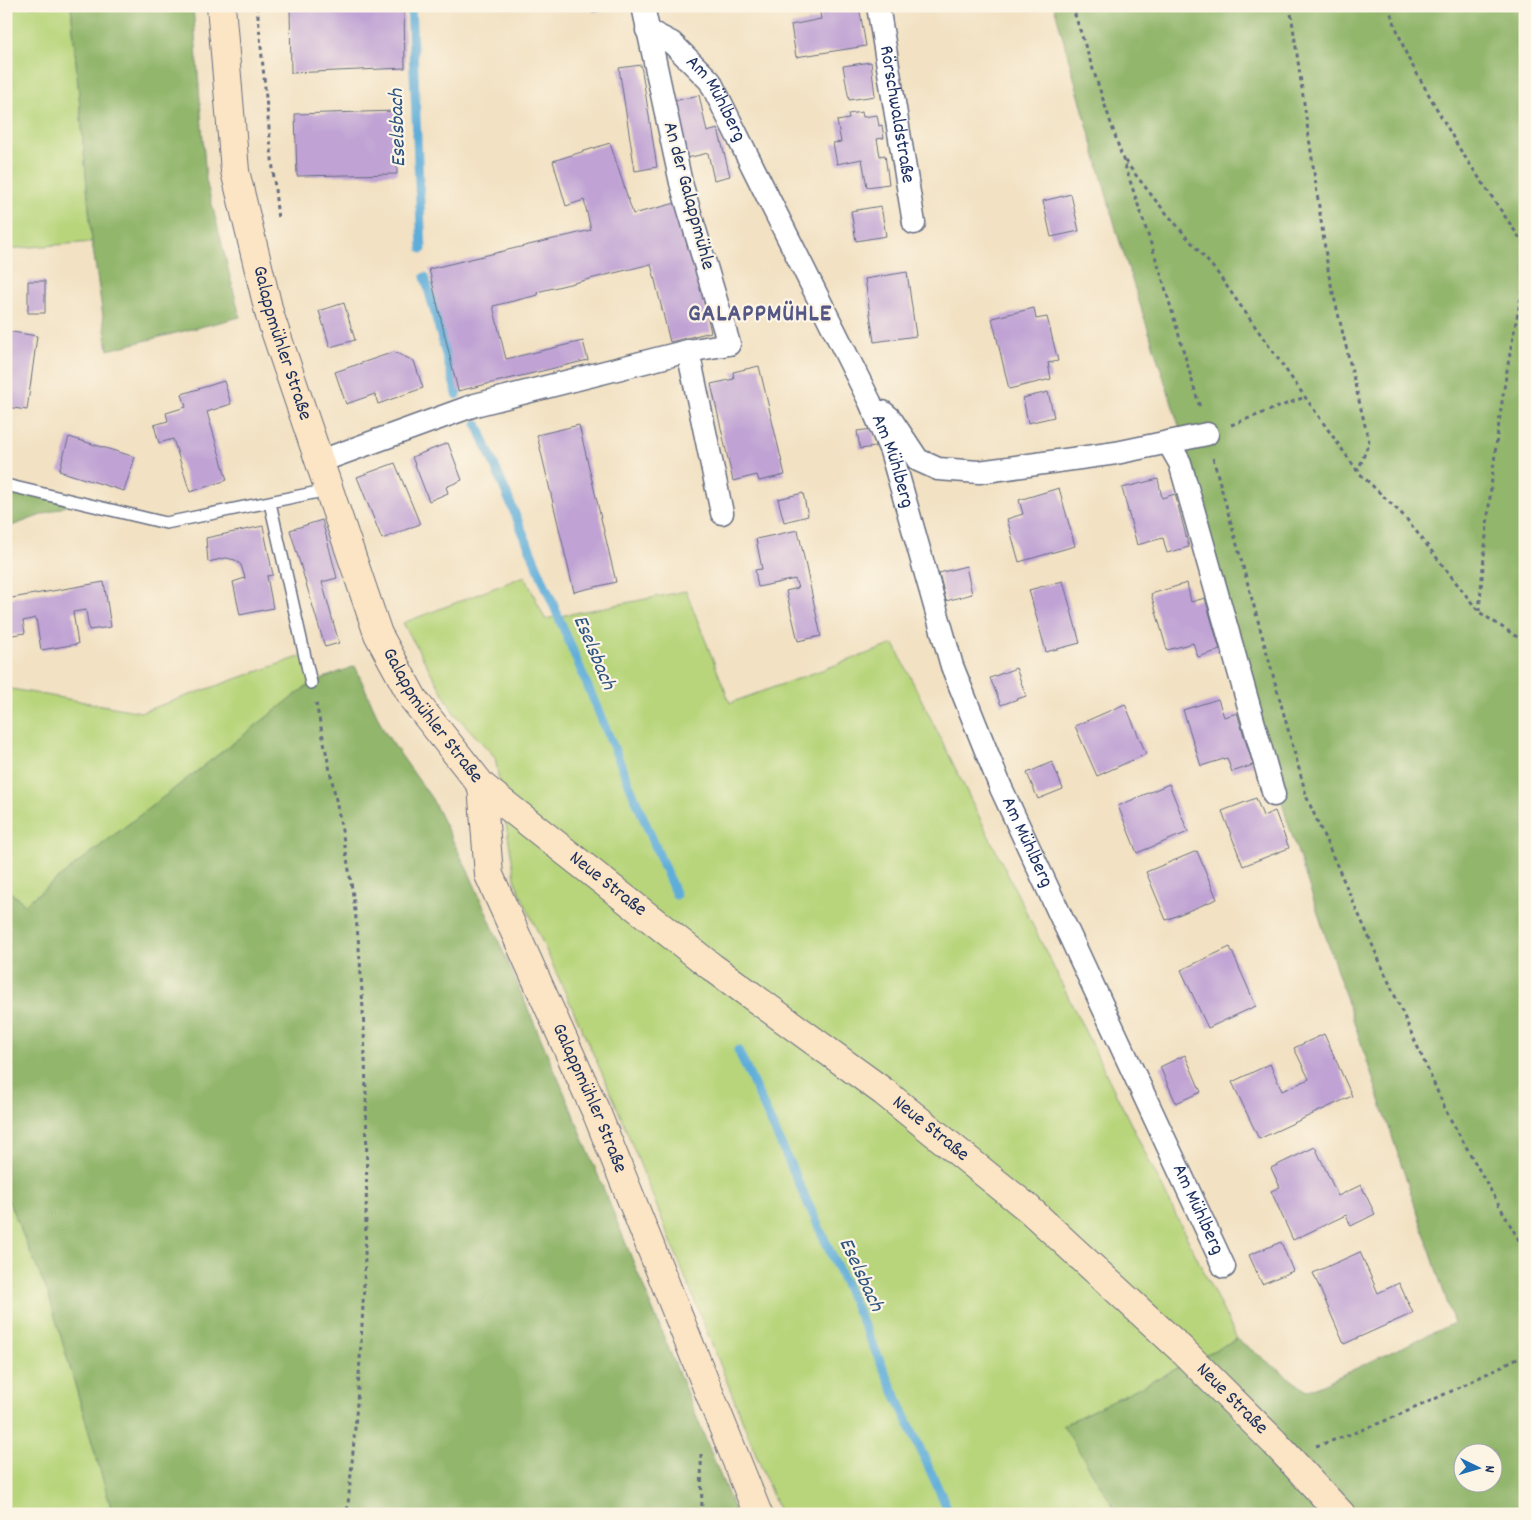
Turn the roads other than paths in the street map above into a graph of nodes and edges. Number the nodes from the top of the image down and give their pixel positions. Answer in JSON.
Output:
{"nodes":[{"id":1,"x":221,"y":6,"type":"edge"},
{"id":2,"x":643,"y":6,"type":"edge"},
{"id":3,"x":878,"y":6,"type":"edge"},
{"id":4,"x":647,"y":30,"type":"junction"},
{"id":5,"x":914,"y":222,"type":"dead end"},
{"id":6,"x":688,"y":351,"type":"junction"},
{"id":7,"x":870,"y":402,"type":"junction"},
{"id":8,"x":1207,"y":434,"type":"road end"},
{"id":9,"x":1168,"y":442,"type":"junction"},
{"id":10,"x":318,"y":462,"type":"junction"},
{"id":11,"x":6,"y":485,"type":"edge"},
{"id":12,"x":328,"y":490,"type":"junction"},
{"id":13,"x":270,"y":503,"type":"junction"},
{"id":14,"x":722,"y":513,"type":"dead end"},
{"id":15,"x":312,"y":682,"type":"road end"},
{"id":16,"x":482,"y":786,"type":"junction"},
{"id":17,"x":1274,"y":795,"type":"dead end"},
{"id":18,"x":1224,"y":1267,"type":"dead end"},
{"id":19,"x":758,"y":1514,"type":"edge"},
{"id":20,"x":1341,"y":1514,"type":"edge"}],
"edges":[{"from":1,"to":10,"type":"main road","name":"Galappmühler Straße"},
{"from":2,"to":4,"type":"street","name":"An der Galappmühle"},
{"from":3,"to":5,"type":"street","name":"Rörschwaldstraße"},
{"from":4,"to":6,"type":"street","name":"An der Galappmühle"},
{"from":4,"to":7,"type":"street","name":"Am Mühlberg"},
{"from":6,"to":10,"type":"street","name":"An der Galappmühle"},
{"from":6,"to":14,"type":"street"},
{"from":7,"to":9,"type":"street","name":"Am Mühlberg"},
{"from":7,"to":18,"type":"street","name":"Am Mühlberg"},
{"from":8,"to":9,"type":"street","name":"Am Mühlberg"},
{"from":9,"to":17,"type":"street"},
{"from":10,"to":12,"type":"main road","name":"Galappmühler Straße"},
{"from":11,"to":13,"type":"lane"},
{"from":12,"to":13,"type":"lane"},
{"from":12,"to":16,"type":"main road","name":"Galappmühler Straße"},
{"from":13,"to":15,"type":"lane"},
{"from":16,"to":19,"type":"main road","name":"Galappmühler Straße"},
{"from":16,"to":20,"type":"main road","name":"Neue Straße"}]}
